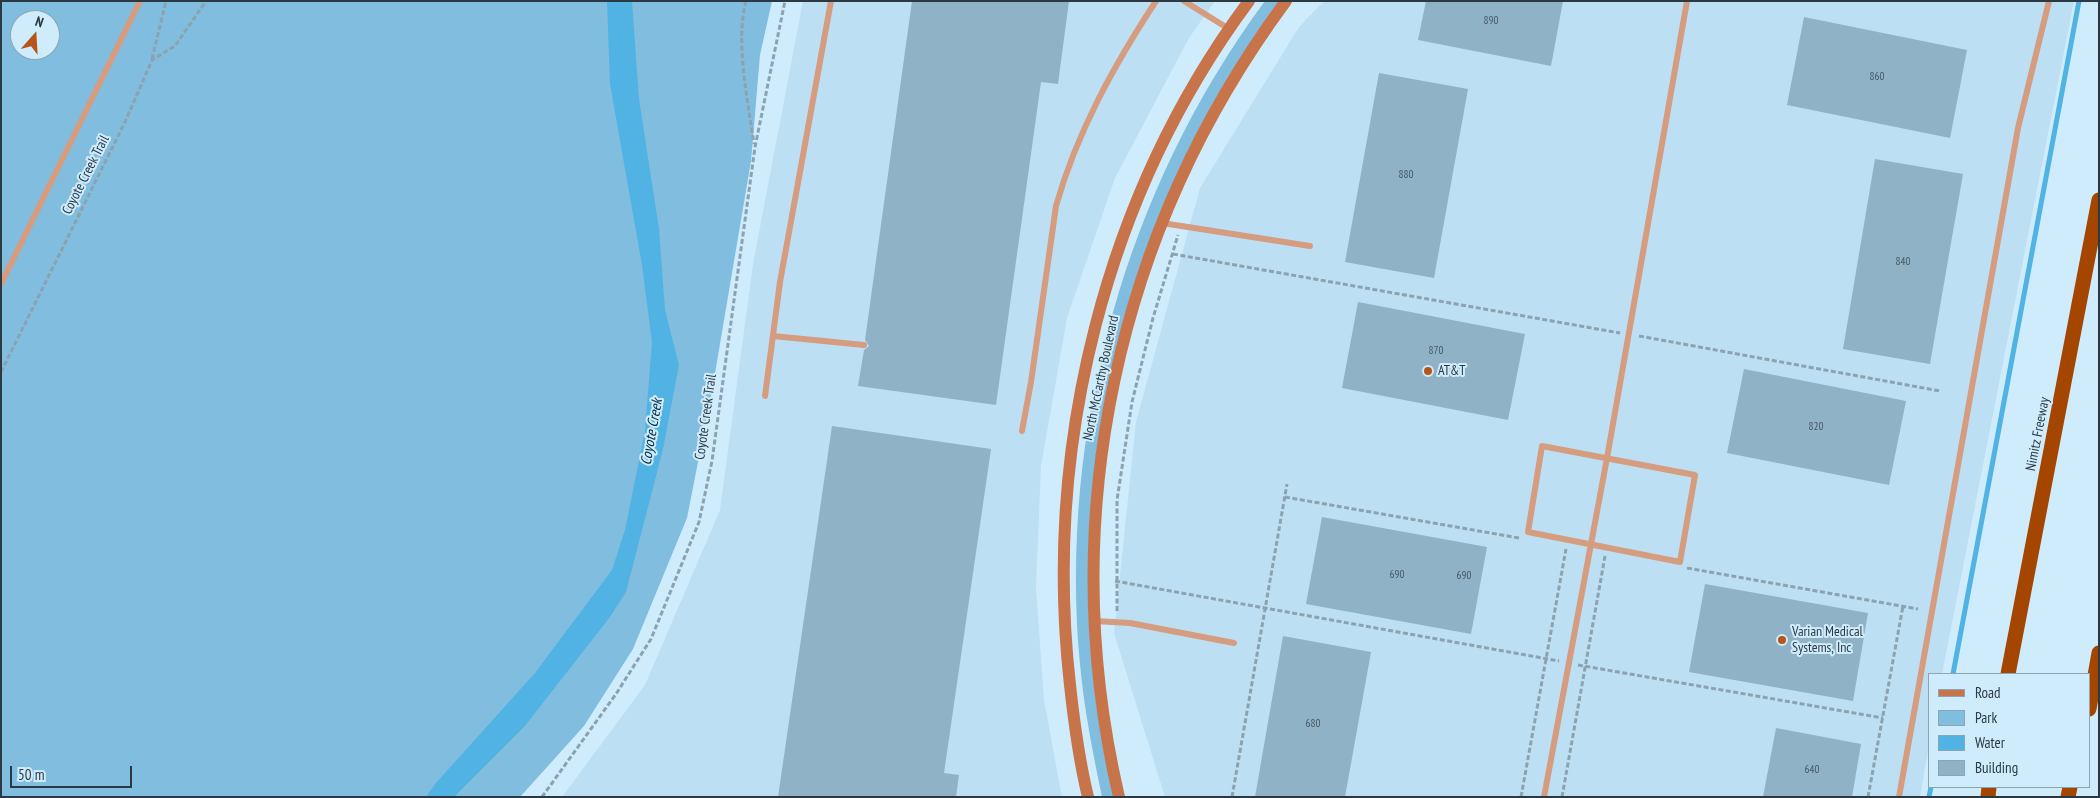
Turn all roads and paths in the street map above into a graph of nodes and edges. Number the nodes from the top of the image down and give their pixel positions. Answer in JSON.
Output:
{"nodes":[{"id":1,"x":140,"y":1,"type":"edge"},
{"id":2,"x":166,"y":1,"type":"edge"},
{"id":3,"x":206,"y":1,"type":"edge"},
{"id":4,"x":746,"y":1,"type":"edge"},
{"id":5,"x":785,"y":1,"type":"edge"},
{"id":6,"x":831,"y":1,"type":"edge"},
{"id":7,"x":1156,"y":1,"type":"edge"},
{"id":8,"x":1184,"y":1,"type":"edge"},
{"id":9,"x":1249,"y":1,"type":"edge"},
{"id":10,"x":1286,"y":1,"type":"edge"},
{"id":11,"x":1687,"y":1,"type":"edge"},
{"id":12,"x":2049,"y":1,"type":"edge"},
{"id":13,"x":1229,"y":29,"type":"junction"},
{"id":14,"x":152,"y":60,"type":"junction"},
{"id":15,"x":755,"y":147,"type":"junction"},
{"id":16,"x":2099,"y":200,"type":"edge"},
{"id":17,"x":1161,"y":222,"type":"junction"},
{"id":18,"x":1182,"y":225,"type":"junction"},
{"id":19,"x":1310,"y":246,"type":"dead end"},
{"id":20,"x":1173,"y":254,"type":"junction"},
{"id":21,"x":1,"y":284,"type":"edge"},
{"id":22,"x":1628,"y":335,"type":"junction"},
{"id":23,"x":772,"y":336,"type":"junction"},
{"id":24,"x":864,"y":345,"type":"dead end"},
{"id":25,"x":1,"y":372,"type":"edge"},
{"id":26,"x":1940,"y":391,"type":"dead end"},
{"id":27,"x":765,"y":396,"type":"dead end"},
{"id":28,"x":1022,"y":431,"type":"dead end"},
{"id":29,"x":1607,"y":458,"type":"junction"},
{"id":30,"x":1287,"y":484,"type":"dead end"},
{"id":31,"x":1592,"y":543,"type":"junction"},
{"id":32,"x":1566,"y":547,"type":"dead end"},
{"id":33,"x":1605,"y":554,"type":"dead end"},
{"id":34,"x":1116,"y":581,"type":"junction"},
{"id":35,"x":1903,"y":606,"type":"dead end"},
{"id":36,"x":1266,"y":608,"type":"junction"},
{"id":37,"x":1094,"y":621,"type":"junction"},
{"id":38,"x":1117,"y":622,"type":"junction"},
{"id":39,"x":1234,"y":643,"type":"dead end"},
{"id":40,"x":2099,"y":653,"type":"edge"},
{"id":41,"x":1546,"y":658,"type":"junction"},
{"id":42,"x":1569,"y":663,"type":"junction"},
{"id":43,"x":1585,"y":666,"type":"junction"},
{"id":44,"x":2008,"y":673,"type":"edge"},
{"id":45,"x":2090,"y":704,"type":"edge"},
{"id":46,"x":1883,"y":718,"type":"junction"},
{"id":47,"x":542,"y":797,"type":"edge"},
{"id":48,"x":1088,"y":797,"type":"edge"},
{"id":49,"x":1119,"y":797,"type":"edge"},
{"id":50,"x":1232,"y":797,"type":"edge"},
{"id":51,"x":1521,"y":797,"type":"edge"},
{"id":52,"x":1544,"y":797,"type":"edge"},
{"id":53,"x":1562,"y":797,"type":"edge"},
{"id":54,"x":1868,"y":797,"type":"edge"},
{"id":55,"x":1899,"y":797,"type":"edge"}],
"edges":[{"from":1,"to":21,"type":"lane"},
{"from":2,"to":14,"type":"path","name":"Coyote Creek Trail"},
{"from":3,"to":14,"type":"path"},
{"from":4,"to":15,"type":"path"},
{"from":5,"to":15,"type":"path","name":"Coyote Creek Trail"},
{"from":6,"to":23,"type":"lane"},
{"from":7,"to":28,"type":"lane"},
{"from":8,"to":13,"type":"lane"},
{"from":9,"to":13,"type":"main road","name":"North McCarthy Boulevard"},
{"from":10,"to":17,"type":"main road","name":"North McCarthy Boulevard"},
{"from":11,"to":22,"type":"lane"},
{"from":12,"to":55,"type":"lane"},
{"from":13,"to":48,"type":"main road","name":"North McCarthy Boulevard"},
{"from":14,"to":25,"type":"path","name":"Coyote Creek Trail"},
{"from":15,"to":47,"type":"path","name":"Coyote Creek Trail"},
{"from":16,"to":44,"type":"highway","name":"Nimitz Freeway"},
{"from":17,"to":18,"type":"lane"},
{"from":17,"to":37,"type":"main road","name":"North McCarthy Boulevard"},
{"from":18,"to":19,"type":"lane"},
{"from":18,"to":20,"type":"path"},
{"from":20,"to":22,"type":"path"},
{"from":20,"to":34,"type":"path"},
{"from":22,"to":26,"type":"path"},
{"from":22,"to":29,"type":"lane"},
{"from":23,"to":24,"type":"lane"},
{"from":23,"to":27,"type":"lane"},
{"from":29,"to":31,"type":"lane"},
{"from":29,"to":31,"type":"lane"},
{"from":29,"to":31,"type":"lane"},
{"from":30,"to":36,"type":"path"},
{"from":31,"to":42,"type":"lane"},
{"from":32,"to":41,"type":"path"},
{"from":33,"to":43,"type":"path"},
{"from":34,"to":36,"type":"path"},
{"from":34,"to":38,"type":"path"},
{"from":35,"to":46,"type":"path"},
{"from":36,"to":41,"type":"path"},
{"from":36,"to":50,"type":"path"},
{"from":37,"to":38,"type":"lane"},
{"from":37,"to":49,"type":"main road","name":"North McCarthy Boulevard"},
{"from":38,"to":39,"type":"lane"},
{"from":40,"to":45,"type":"highway"},
{"from":41,"to":42,"type":"path"},
{"from":41,"to":51,"type":"path"},
{"from":42,"to":43,"type":"path"},
{"from":42,"to":52,"type":"lane"},
{"from":43,"to":46,"type":"path"},
{"from":43,"to":53,"type":"path"},
{"from":46,"to":54,"type":"path"}]}
